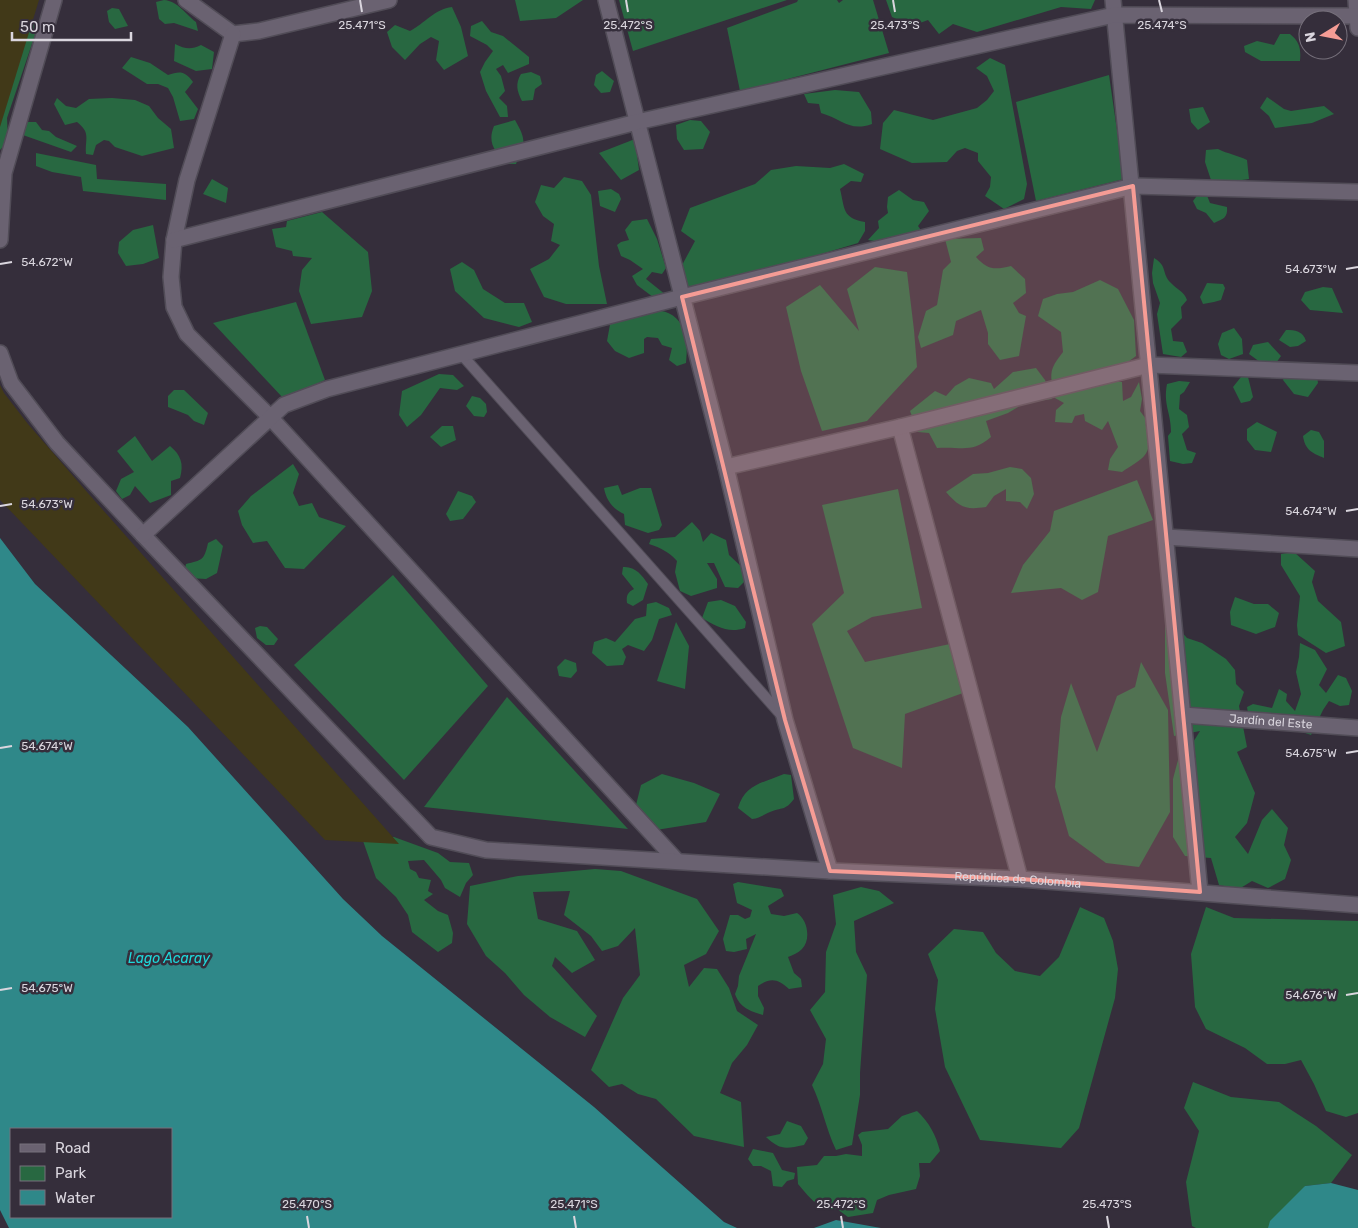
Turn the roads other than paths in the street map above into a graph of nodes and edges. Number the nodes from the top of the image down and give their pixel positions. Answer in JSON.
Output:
{"nodes":[{"id":1,"x":54,"y":0,"type":"edge"},
{"id":2,"x":186,"y":0,"type":"edge"},
{"id":3,"x":390,"y":0,"type":"edge"},
{"id":4,"x":606,"y":0,"type":"edge"},
{"id":5,"x":1356,"y":0,"type":"edge"},
{"id":6,"x":1114,"y":7,"type":"edge"},
{"id":7,"x":1358,"y":20,"type":"edge"},
{"id":8,"x":233,"y":34,"type":"junction"},
{"id":9,"x":637,"y":122,"type":"junction"},
{"id":10,"x":1132,"y":186,"type":"junction"},
{"id":11,"x":1358,"y":192,"type":"edge"},
{"id":12,"x":0,"y":240,"type":"edge"},
{"id":13,"x":174,"y":240,"type":"junction"},
{"id":14,"x":682,"y":297,"type":"junction"},
{"id":15,"x":0,"y":353,"type":"edge"},
{"id":16,"x":462,"y":354,"type":"junction"},
{"id":17,"x":1149,"y":365,"type":"junction"},
{"id":18,"x":1358,"y":373,"type":"edge"},
{"id":19,"x":270,"y":417,"type":"junction"},
{"id":20,"x":900,"y":427,"type":"junction"},
{"id":21,"x":726,"y":467,"type":"junction"},
{"id":22,"x":143,"y":535,"type":"junction"},
{"id":23,"x":1166,"y":537,"type":"junction"},
{"id":24,"x":1358,"y":549,"type":"edge"},
{"id":25,"x":1183,"y":715,"type":"junction"},
{"id":26,"x":785,"y":720,"type":"junction"},
{"id":27,"x":1358,"y":728,"type":"edge"},
{"id":28,"x":677,"y":861,"type":"junction"},
{"id":29,"x":830,"y":871,"type":"junction"},
{"id":30,"x":1020,"y":879,"type":"junction"},
{"id":31,"x":1200,"y":892,"type":"junction"},
{"id":32,"x":1358,"y":905,"type":"edge"}],
"edges":[{"from":1,"to":12,"type":"street"},
{"from":2,"to":8,"type":"street"},
{"from":3,"to":8,"type":"street"},
{"from":4,"to":9,"type":"street"},
{"from":5,"to":7,"type":"street"},
{"from":6,"to":7,"type":"street"},
{"from":6,"to":9,"type":"street"},
{"from":6,"to":10,"type":"street"},
{"from":8,"to":13,"type":"street"},
{"from":9,"to":13,"type":"street"},
{"from":9,"to":14,"type":"street"},
{"from":10,"to":11,"type":"street"},
{"from":10,"to":14,"type":"street"},
{"from":10,"to":17,"type":"street"},
{"from":13,"to":19,"type":"street"},
{"from":14,"to":16,"type":"street"},
{"from":14,"to":21,"type":"street"},
{"from":15,"to":22,"type":"street","name":"República de Colombia"},
{"from":16,"to":19,"type":"street"},
{"from":16,"to":26,"type":"lane"},
{"from":17,"to":18,"type":"street"},
{"from":17,"to":20,"type":"street"},
{"from":17,"to":23,"type":"street"},
{"from":19,"to":22,"type":"street"},
{"from":19,"to":28,"type":"street"},
{"from":20,"to":21,"type":"street"},
{"from":20,"to":30,"type":"street"},
{"from":21,"to":26,"type":"street"},
{"from":22,"to":28,"type":"street","name":"República de Colombia"},
{"from":23,"to":24,"type":"street"},
{"from":23,"to":25,"type":"street"},
{"from":25,"to":27,"type":"street","name":"Jardín del Este"},
{"from":25,"to":31,"type":"street"},
{"from":26,"to":29,"type":"street"},
{"from":28,"to":29,"type":"street","name":"República de Colombia"},
{"from":29,"to":30,"type":"street","name":"República de Colombia"},
{"from":30,"to":31,"type":"street","name":"República de Colombia"},
{"from":31,"to":32,"type":"street","name":"República de Colombia"}]}
